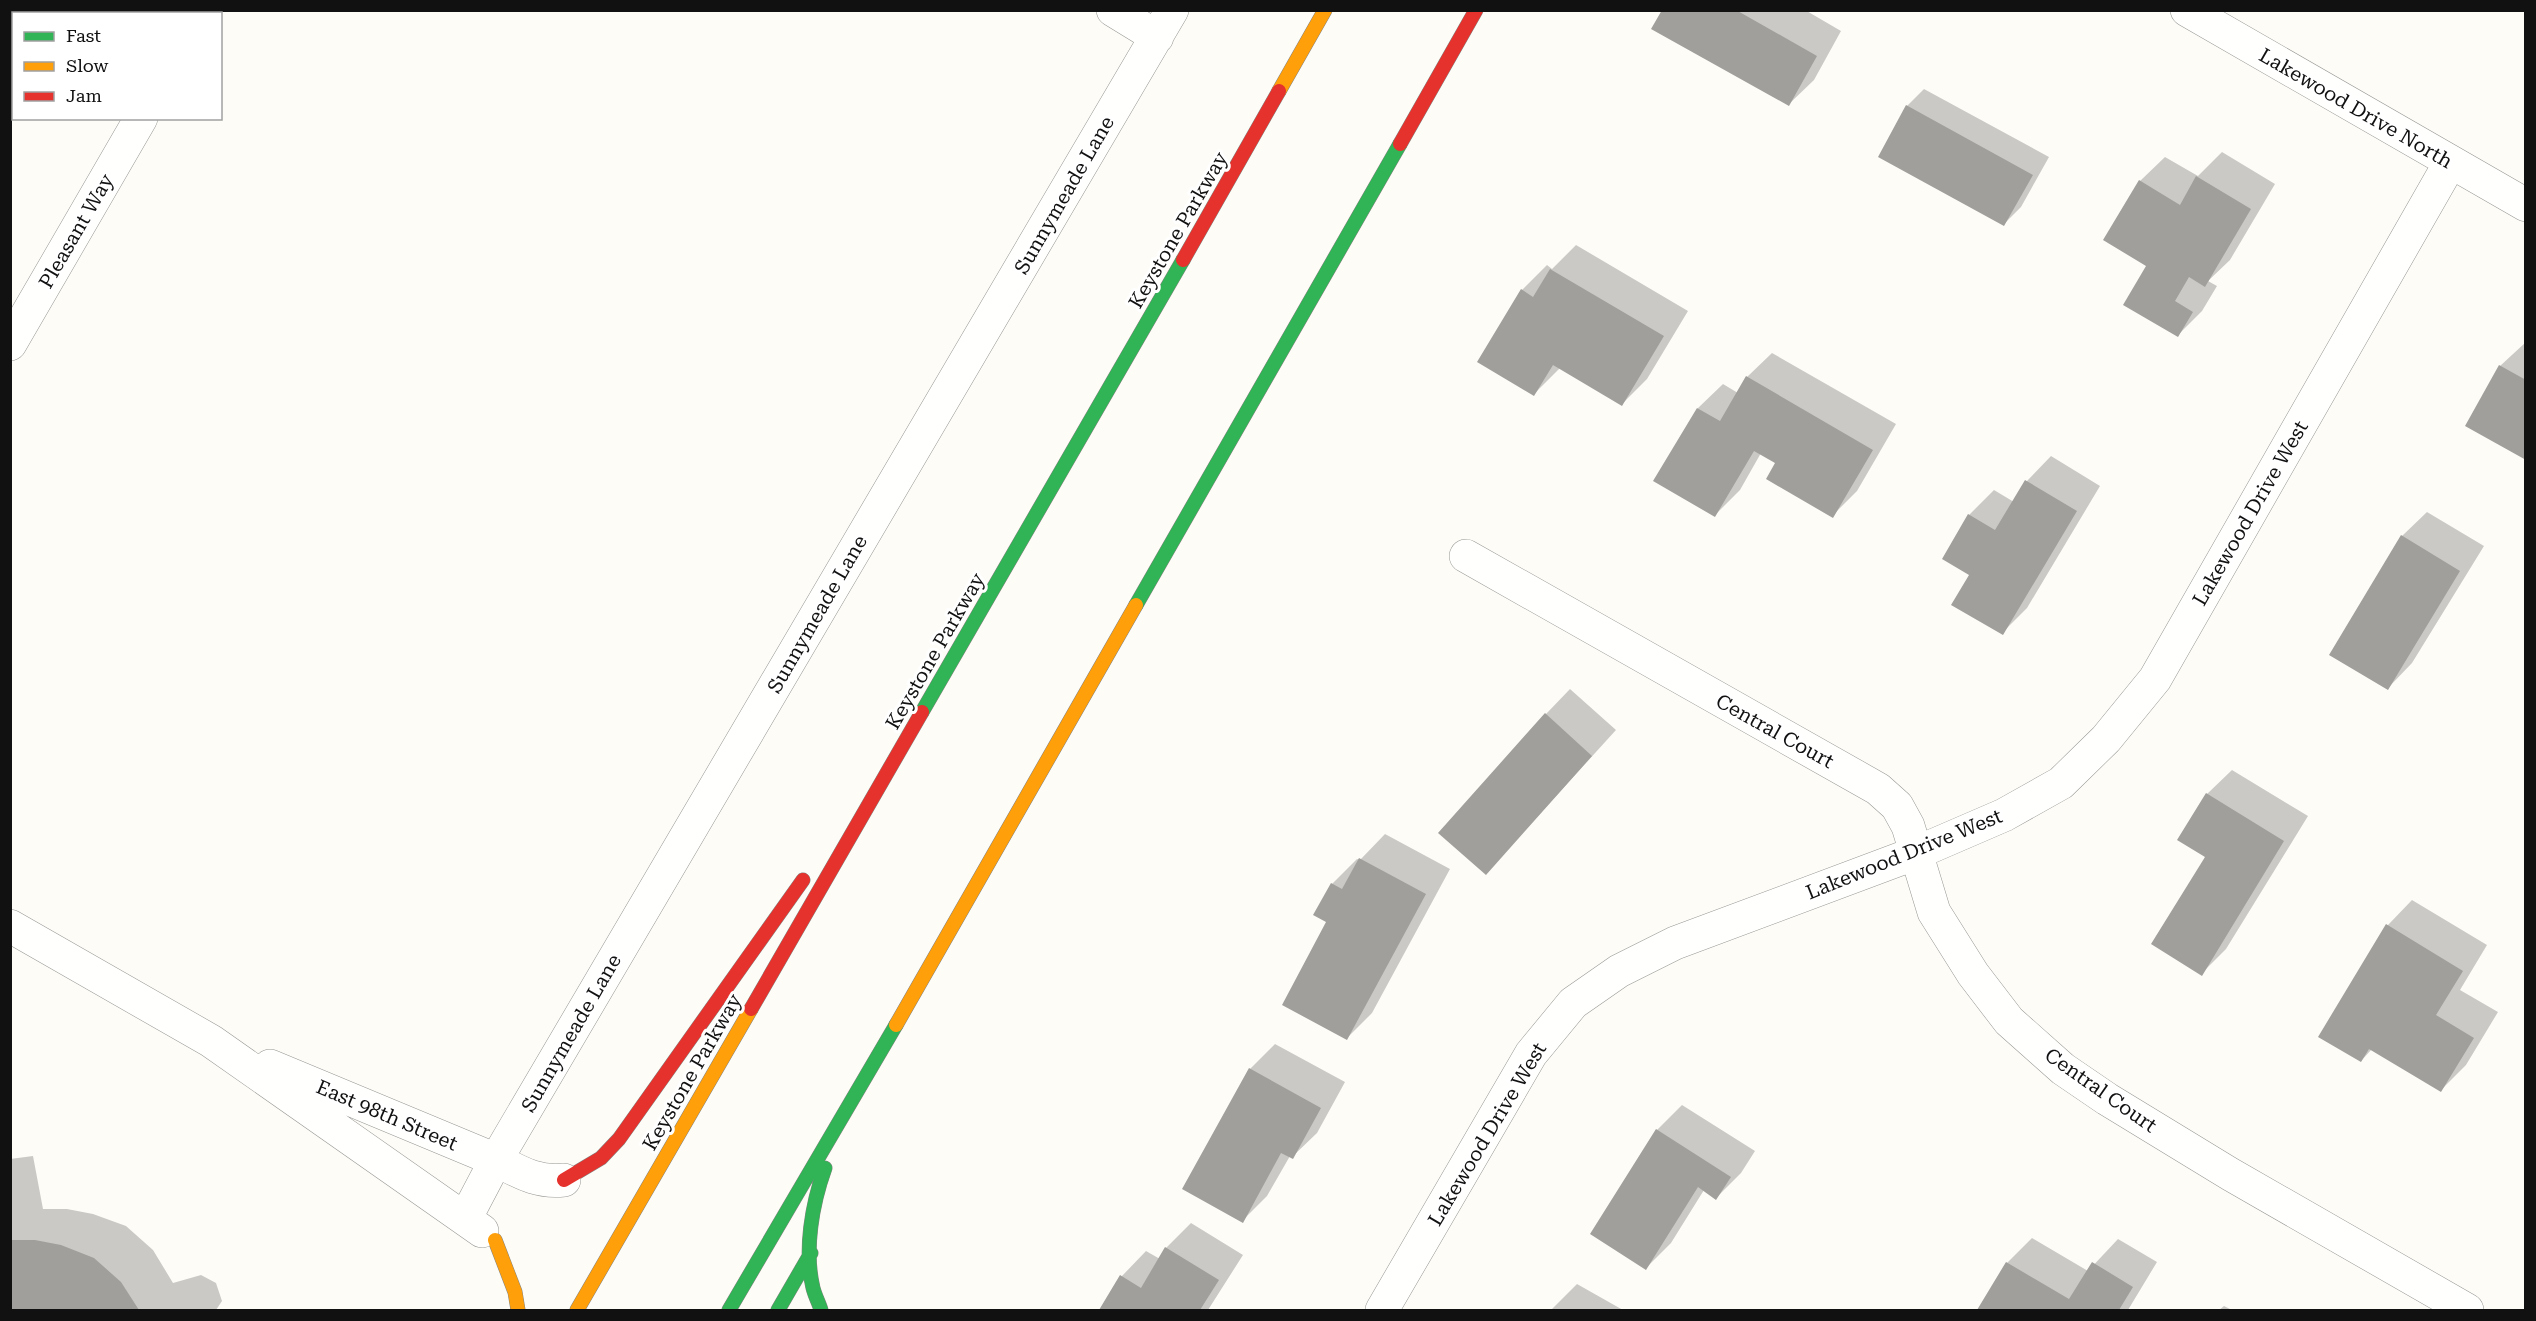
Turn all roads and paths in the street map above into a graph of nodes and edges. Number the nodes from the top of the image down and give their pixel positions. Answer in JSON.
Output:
{"nodes":[{"id":1,"x":1113,"y":10,"type":"edge"},
{"id":2,"x":1324,"y":10,"type":"edge"},
{"id":3,"x":1476,"y":10,"type":"edge"},
{"id":4,"x":2187,"y":10,"type":"edge"},
{"id":5,"x":1165,"y":23,"type":"edge"},
{"id":6,"x":140,"y":120,"type":"edge"},
{"id":7,"x":2451,"y":163,"type":"junction"},
{"id":8,"x":2526,"y":205,"type":"edge"},
{"id":9,"x":10,"y":344,"type":"edge"},
{"id":10,"x":1466,"y":556,"type":"dead end"},
{"id":11,"x":913,"y":727,"type":"junction"},
{"id":12,"x":830,"y":843,"type":"dead end"},
{"id":13,"x":1916,"y":854,"type":"junction"},
{"id":14,"x":809,"y":872,"type":"dead end"},
{"id":15,"x":10,"y":926,"type":"edge"},
{"id":16,"x":211,"y":1041,"type":"junction"},
{"id":17,"x":865,"y":1079,"type":"junction"},
{"id":18,"x":496,"y":1160,"type":"junction"},
{"id":19,"x":564,"y":1180,"type":"joint"},
{"id":20,"x":465,"y":1219,"type":"junction"},
{"id":21,"x":495,"y":1240,"type":"joint"},
{"id":22,"x":812,"y":1253,"type":"junction"},
{"id":23,"x":518,"y":1311,"type":"edge"},
{"id":24,"x":577,"y":1311,"type":"edge"},
{"id":25,"x":729,"y":1311,"type":"edge"},
{"id":26,"x":778,"y":1311,"type":"edge"},
{"id":27,"x":821,"y":1311,"type":"edge"},
{"id":28,"x":1382,"y":1311,"type":"edge"},
{"id":29,"x":2467,"y":1311,"type":"edge"}],
"edges":[{"from":1,"to":5,"type":"street"},
{"from":2,"to":11,"type":"highway","name":"Keystone Parkway"},
{"from":3,"to":17,"type":"highway"},
{"from":4,"to":7,"type":"street","name":"Lakewood Drive North"},
{"from":5,"to":18,"type":"street","name":"Sunnymeade Lane"},
{"from":6,"to":9,"type":"street","name":"Pleasant Way"},
{"from":7,"to":8,"type":"street","name":"Lakewood Drive North"},
{"from":7,"to":13,"type":"street","name":"Lakewood Drive West"},
{"from":10,"to":13,"type":"street","name":"Central Court"},
{"from":11,"to":12,"type":"highway"},
{"from":11,"to":24,"type":"highway","name":"Keystone Parkway"},
{"from":13,"to":28,"type":"street","name":"Lakewood Drive West"},
{"from":13,"to":29,"type":"street","name":"Central Court"},
{"from":14,"to":19,"type":"highway"},
{"from":15,"to":16,"type":"street","name":"East 98th Street"},
{"from":16,"to":18,"type":"street","name":"East 98th Street"},
{"from":16,"to":20,"type":"street","name":"East 98th Street"},
{"from":17,"to":22,"type":"highway"},
{"from":17,"to":25,"type":"highway"},
{"from":18,"to":19,"type":"street","name":"East 98th Street"},
{"from":18,"to":20,"type":"street","name":"Sunnymeade Lane"},
{"from":20,"to":21,"type":"street","name":"East 98th Street"},
{"from":21,"to":23,"type":"highway"},
{"from":22,"to":26,"type":"highway"},
{"from":22,"to":27,"type":"highway"}]}
